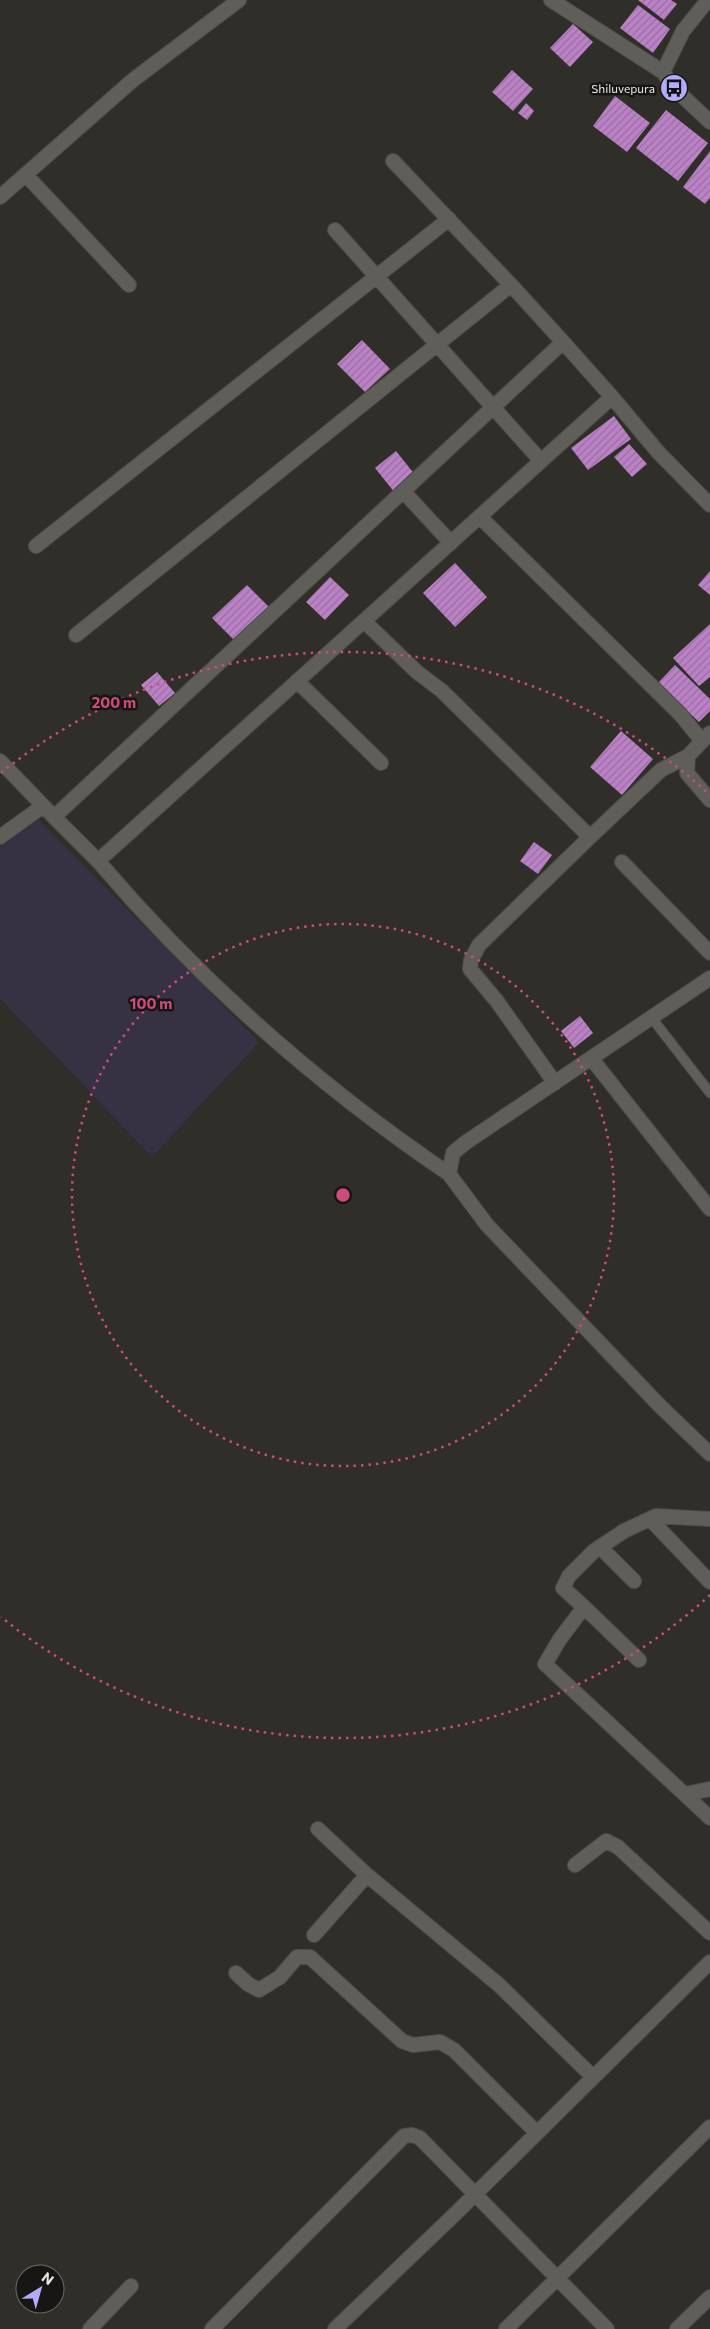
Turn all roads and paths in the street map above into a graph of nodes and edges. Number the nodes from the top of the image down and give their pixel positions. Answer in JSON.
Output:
{"nodes":[{"id":1,"x":239,"y":0,"type":"edge"},
{"id":2,"x":551,"y":0,"type":"edge"},
{"id":3,"x":708,"y":0,"type":"edge"},
{"id":4,"x":663,"y":72,"type":"junction"},
{"id":5,"x":710,"y":122,"type":"edge"},
{"id":6,"x":393,"y":161,"type":"dead end"},
{"id":7,"x":26,"y":175,"type":"junction"},
{"id":8,"x":0,"y":197,"type":"edge"},
{"id":9,"x":449,"y":219,"type":"junction"},
{"id":10,"x":335,"y":230,"type":"dead end"},
{"id":11,"x":376,"y":278,"type":"junction"},
{"id":12,"x":129,"y":284,"type":"dead end"},
{"id":13,"x":511,"y":285,"type":"junction"},
{"id":14,"x":562,"y":342,"type":"junction"},
{"id":15,"x":437,"y":345,"type":"junction"},
{"id":16,"x":612,"y":397,"type":"junction"},
{"id":17,"x":492,"y":408,"type":"junction"},
{"id":18,"x":541,"y":462,"type":"junction"},
{"id":19,"x":403,"y":491,"type":"junction"},
{"id":20,"x":710,"y":505,"type":"edge"},
{"id":21,"x":480,"y":517,"type":"junction"},
{"id":22,"x":451,"y":543,"type":"junction"},
{"id":23,"x":36,"y":546,"type":"dead end"},
{"id":24,"x":364,"y":621,"type":"junction"},
{"id":25,"x":76,"y":635,"type":"dead end"},
{"id":26,"x":297,"y":681,"type":"junction"},
{"id":27,"x":706,"y":737,"type":"edge"},
{"id":28,"x":688,"y":756,"type":"junction"},
{"id":29,"x":0,"y":761,"type":"edge"},
{"id":30,"x":381,"y":763,"type":"dead end"},
{"id":31,"x":710,"y":800,"type":"edge"},
{"id":32,"x":43,"y":806,"type":"junction"},
{"id":33,"x":54,"y":817,"type":"junction"},
{"id":34,"x":590,"y":836,"type":"junction"},
{"id":35,"x":0,"y":837,"type":"edge"},
{"id":36,"x":98,"y":861,"type":"junction"},
{"id":37,"x":622,"y":862,"type":"dead end"},
{"id":38,"x":710,"y":953,"type":"edge"},
{"id":39,"x":710,"y":978,"type":"edge"},
{"id":40,"x":651,"y":1018,"type":"junction"},
{"id":41,"x":591,"y":1058,"type":"junction"},
{"id":42,"x":555,"y":1082,"type":"junction"},
{"id":43,"x":710,"y":1093,"type":"edge"},
{"id":44,"x":448,"y":1174,"type":"junction"},
{"id":45,"x":710,"y":1209,"type":"edge"},
{"id":46,"x":710,"y":1454,"type":"edge"},
{"id":47,"x":650,"y":1519,"type":"junction"},
{"id":48,"x":710,"y":1519,"type":"edge"},
{"id":49,"x":600,"y":1547,"type":"junction"},
{"id":50,"x":634,"y":1581,"type":"dead end"},
{"id":51,"x":710,"y":1582,"type":"edge"},
{"id":52,"x":584,"y":1607,"type":"junction"},
{"id":53,"x":639,"y":1660,"type":"dead end"},
{"id":54,"x":710,"y":1789,"type":"edge"},
{"id":55,"x":685,"y":1794,"type":"junction"},
{"id":56,"x":710,"y":1818,"type":"edge"},
{"id":57,"x":318,"y":1829,"type":"dead end"},
{"id":58,"x":575,"y":1865,"type":"dead end"},
{"id":59,"x":367,"y":1876,"type":"junction"},
{"id":60,"x":710,"y":1933,"type":"edge"},
{"id":61,"x":314,"y":1935,"type":"dead end"},
{"id":62,"x":710,"y":1962,"type":"edge"},
{"id":63,"x":236,"y":1973,"type":"dead end"},
{"id":64,"x":593,"y":2077,"type":"junction"},
{"id":65,"x":710,"y":2127,"type":"edge"},
{"id":66,"x":537,"y":2132,"type":"junction"},
{"id":67,"x":475,"y":2194,"type":"junction"},
{"id":68,"x":558,"y":2279,"type":"junction"},
{"id":69,"x":131,"y":2286,"type":"dead end"},
{"id":70,"x":710,"y":2297,"type":"edge"},
{"id":71,"x":90,"y":2329,"type":"edge"},
{"id":72,"x":212,"y":2329,"type":"edge"},
{"id":73,"x":335,"y":2329,"type":"edge"},
{"id":74,"x":506,"y":2329,"type":"edge"},
{"id":75,"x":607,"y":2329,"type":"edge"},
{"id":76,"x":677,"y":2329,"type":"edge"}],
"edges":[{"from":1,"to":7,"type":"street"},
{"from":2,"to":4,"type":"street"},
{"from":3,"to":4,"type":"street"},
{"from":4,"to":5,"type":"street"},
{"from":6,"to":9,"type":"street"},
{"from":7,"to":8,"type":"street"},
{"from":7,"to":12,"type":"street"},
{"from":9,"to":11,"type":"street"},
{"from":9,"to":13,"type":"street"},
{"from":10,"to":11,"type":"street"},
{"from":11,"to":15,"type":"street"},
{"from":11,"to":23,"type":"street"},
{"from":13,"to":14,"type":"street"},
{"from":13,"to":15,"type":"street"},
{"from":14,"to":16,"type":"street"},
{"from":14,"to":17,"type":"street"},
{"from":15,"to":17,"type":"street"},
{"from":15,"to":25,"type":"street"},
{"from":16,"to":18,"type":"street"},
{"from":16,"to":20,"type":"street"},
{"from":17,"to":18,"type":"street"},
{"from":17,"to":19,"type":"street"},
{"from":18,"to":21,"type":"street"},
{"from":19,"to":22,"type":"street"},
{"from":19,"to":33,"type":"street"},
{"from":21,"to":22,"type":"street"},
{"from":21,"to":27,"type":"street"},
{"from":22,"to":24,"type":"street"},
{"from":24,"to":26,"type":"street"},
{"from":24,"to":34,"type":"street"},
{"from":26,"to":30,"type":"street"},
{"from":26,"to":36,"type":"street"},
{"from":27,"to":28,"type":"street"},
{"from":28,"to":31,"type":"street"},
{"from":28,"to":34,"type":"street"},
{"from":29,"to":32,"type":"street"},
{"from":32,"to":33,"type":"street"},
{"from":32,"to":35,"type":"street"},
{"from":33,"to":36,"type":"street"},
{"from":34,"to":42,"type":"street"},
{"from":36,"to":44,"type":"street"},
{"from":37,"to":38,"type":"street"},
{"from":39,"to":40,"type":"street"},
{"from":40,"to":41,"type":"street"},
{"from":40,"to":43,"type":"lane"},
{"from":41,"to":42,"type":"street"},
{"from":41,"to":45,"type":"street"},
{"from":42,"to":44,"type":"street"},
{"from":44,"to":46,"type":"street"},
{"from":47,"to":48,"type":"street"},
{"from":47,"to":49,"type":"street"},
{"from":47,"to":51,"type":"street"},
{"from":49,"to":50,"type":"street"},
{"from":49,"to":52,"type":"street"},
{"from":52,"to":53,"type":"street"},
{"from":52,"to":55,"type":"street"},
{"from":54,"to":55,"type":"street"},
{"from":55,"to":56,"type":"street"},
{"from":57,"to":59,"type":"street"},
{"from":58,"to":60,"type":"street"},
{"from":59,"to":61,"type":"street"},
{"from":59,"to":64,"type":"street"},
{"from":62,"to":64,"type":"street"},
{"from":63,"to":66,"type":"street"},
{"from":64,"to":66,"type":"street"},
{"from":65,"to":68,"type":"street"},
{"from":66,"to":67,"type":"street"},
{"from":67,"to":68,"type":"street"},
{"from":67,"to":72,"type":"street"},
{"from":67,"to":73,"type":"street"},
{"from":68,"to":74,"type":"street"},
{"from":68,"to":75,"type":"street"},
{"from":69,"to":71,"type":"street"},
{"from":70,"to":76,"type":"street"}]}
